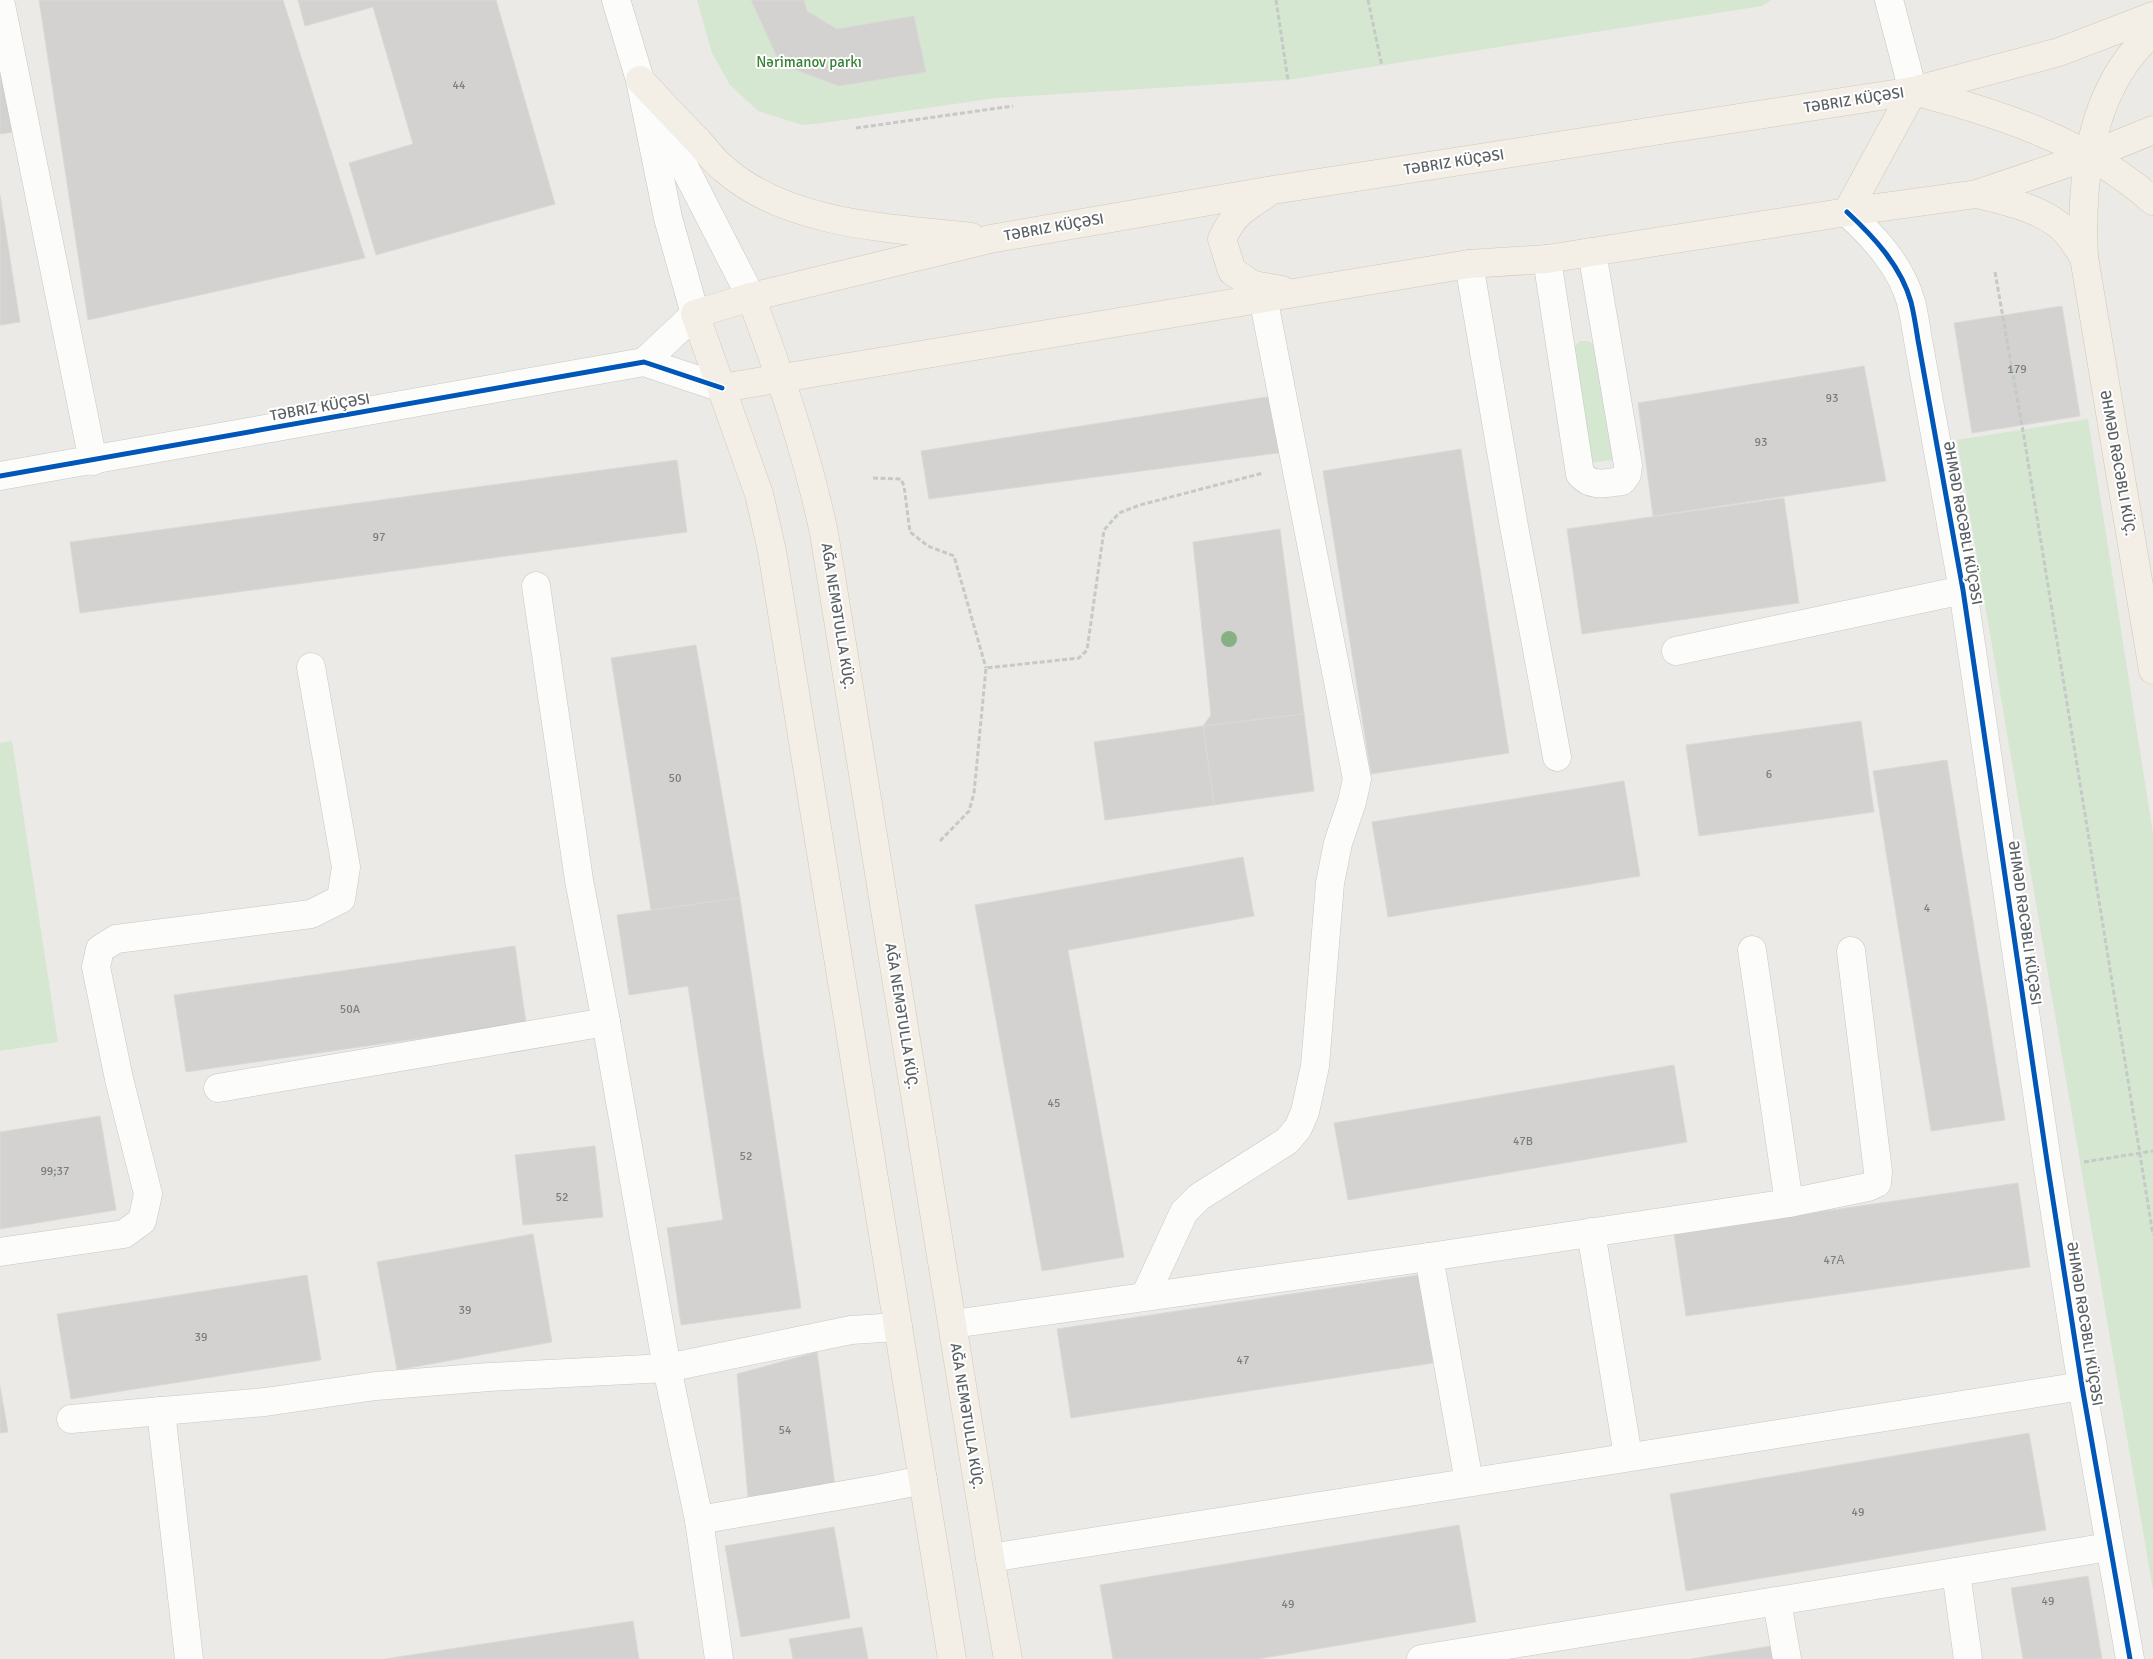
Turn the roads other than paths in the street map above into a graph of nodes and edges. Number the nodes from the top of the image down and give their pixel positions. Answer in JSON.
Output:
{"nodes":[{"id":1,"x":0,"y":0,"type":"edge"},
{"id":2,"x":616,"y":0,"type":"edge"},
{"id":3,"x":1889,"y":0,"type":"edge"},
{"id":4,"x":2153,"y":16,"type":"edge"},
{"id":5,"x":2153,"y":32,"type":"edge"},
{"id":6,"x":640,"y":80,"type":"junction"},
{"id":7,"x":1913,"y":91,"type":"junction"},
{"id":8,"x":2153,"y":130,"type":"edge"},
{"id":9,"x":2089,"y":156,"type":"junction"},
{"id":10,"x":1273,"y":190,"type":"junction"},
{"id":11,"x":1978,"y":194,"type":"junction"},
{"id":12,"x":2153,"y":201,"type":"edge"},
{"id":13,"x":1847,"y":212,"type":"junction"},
{"id":14,"x":990,"y":238,"type":"junction"},
{"id":15,"x":1592,"y":252,"type":"junction"},
{"id":16,"x":2084,"y":256,"type":"junction"},
{"id":17,"x":1547,"y":259,"type":"junction"},
{"id":18,"x":1469,"y":264,"type":"junction"},
{"id":19,"x":1295,"y":292,"type":"junction"},
{"id":20,"x":751,"y":297,"type":"junction"},
{"id":21,"x":1263,"y":297,"type":"junction"},
{"id":22,"x":695,"y":314,"type":"junction"},
{"id":23,"x":644,"y":362,"type":"junction"},
{"id":24,"x":781,"y":377,"type":"junction"},
{"id":25,"x":722,"y":388,"type":"junction"},
{"id":26,"x":93,"y":461,"type":"junction"},
{"id":27,"x":0,"y":476,"type":"edge"},
{"id":28,"x":536,"y":586,"type":"dead end"},
{"id":29,"x":1963,"y":590,"type":"junction"},
{"id":30,"x":1676,"y":651,"type":"dead end"},
{"id":31,"x":311,"y":667,"type":"dead end"},
{"id":32,"x":2153,"y":670,"type":"edge"},
{"id":33,"x":1557,"y":757,"type":"dead end"},
{"id":34,"x":1752,"y":950,"type":"dead end"},
{"id":35,"x":1850,"y":951,"type":"dead end"},
{"id":36,"x":606,"y":1022,"type":"junction"},
{"id":37,"x":218,"y":1088,"type":"dead end"},
{"id":38,"x":1789,"y":1203,"type":"junction"},
{"id":39,"x":1591,"y":1232,"type":"junction"},
{"id":40,"x":0,"y":1252,"type":"edge"},
{"id":41,"x":1429,"y":1257,"type":"junction"},
{"id":42,"x":1145,"y":1296,"type":"junction"},
{"id":43,"x":952,"y":1324,"type":"junction"},
{"id":44,"x":898,"y":1326,"type":"junction"},
{"id":45,"x":667,"y":1368,"type":"junction"},
{"id":46,"x":2082,"y":1386,"type":"junction"},
{"id":47,"x":161,"y":1411,"type":"junction"},
{"id":48,"x":71,"y":1419,"type":"dead end"},
{"id":49,"x":1628,"y":1456,"type":"junction"},
{"id":50,"x":923,"y":1480,"type":"junction"},
{"id":51,"x":1469,"y":1482,"type":"junction"},
{"id":52,"x":699,"y":1520,"type":"junction"},
{"id":53,"x":2109,"y":1547,"type":"junction"},
{"id":54,"x":990,"y":1558,"type":"junction"},
{"id":55,"x":1956,"y":1572,"type":"junction"},
{"id":56,"x":1777,"y":1602,"type":"junction"},
{"id":57,"x":189,"y":1659,"type":"edge"},
{"id":58,"x":719,"y":1659,"type":"edge"},
{"id":59,"x":952,"y":1659,"type":"edge"},
{"id":60,"x":1008,"y":1659,"type":"edge"},
{"id":61,"x":1421,"y":1659,"type":"edge"},
{"id":62,"x":1787,"y":1659,"type":"edge"},
{"id":63,"x":1968,"y":1659,"type":"edge"},
{"id":64,"x":2130,"y":1659,"type":"edge"}],
"edges":[{"from":1,"to":26,"type":"street"},
{"from":2,"to":6,"type":"street"},
{"from":3,"to":7,"type":"street"},
{"from":4,"to":7,"type":"main road","name":"TƏBRIZ KÜÇƏSI"},
{"from":5,"to":9,"type":"main road","name":"ƏHMƏD RƏCƏBLI KÜÇ."},
{"from":6,"to":14,"type":"main road"},
{"from":6,"to":20,"type":"street"},
{"from":6,"to":22,"type":"street"},
{"from":7,"to":9,"type":"main road"},
{"from":7,"to":10,"type":"main road","name":"TƏBRIZ KÜÇƏSI"},
{"from":7,"to":13,"type":"main road"},
{"from":8,"to":9,"type":"main road"},
{"from":9,"to":11,"type":"main road"},
{"from":9,"to":12,"type":"main road"},
{"from":9,"to":16,"type":"main road","name":"ƏHMƏD RƏCƏBLI KÜÇ."},
{"from":10,"to":14,"type":"main road","name":"TƏBRIZ KÜÇƏSI"},
{"from":10,"to":19,"type":"main road"},
{"from":11,"to":13,"type":"main road"},
{"from":11,"to":16,"type":"main road"},
{"from":13,"to":15,"type":"main road"},
{"from":13,"to":29,"type":"street","name":"ƏHMƏD RƏCƏBLI KÜÇƏSI"},
{"from":14,"to":20,"type":"main road","name":"TƏBRIZ KÜÇƏSI"},
{"from":15,"to":17,"type":"main road"},
{"from":15,"to":17,"type":"street"},
{"from":16,"to":32,"type":"main road","name":"ƏHMƏD RƏCƏBLI KÜÇ."},
{"from":17,"to":18,"type":"main road"},
{"from":18,"to":19,"type":"main road"},
{"from":18,"to":33,"type":"street"},
{"from":19,"to":21,"type":"main road"},
{"from":20,"to":22,"type":"main road","name":"TƏBRIZ KÜÇƏSI"},
{"from":20,"to":24,"type":"main road","name":"AĞA NEMƏTULLA KÜÇ."},
{"from":21,"to":24,"type":"main road"},
{"from":21,"to":42,"type":"street"},
{"from":22,"to":23,"type":"street"},
{"from":22,"to":25,"type":"main road"},
{"from":23,"to":25,"type":"street"},
{"from":23,"to":26,"type":"street","name":"TƏBRIZ KÜÇƏSI"},
{"from":24,"to":25,"type":"main road"},
{"from":24,"to":43,"type":"main road","name":"AĞA NEMƏTULLA KÜÇ."},
{"from":25,"to":44,"type":"main road"},
{"from":26,"to":27,"type":"street","name":"TƏBRIZ KÜÇƏSI"},
{"from":28,"to":36,"type":"street"},
{"from":29,"to":30,"type":"street"},
{"from":29,"to":46,"type":"street","name":"ƏHMƏD RƏCƏBLI KÜÇƏSI"},
{"from":31,"to":40,"type":"street"},
{"from":34,"to":38,"type":"street"},
{"from":35,"to":38,"type":"street"},
{"from":36,"to":37,"type":"street"},
{"from":36,"to":45,"type":"street"},
{"from":38,"to":39,"type":"street"},
{"from":39,"to":41,"type":"street"},
{"from":39,"to":49,"type":"street"},
{"from":41,"to":42,"type":"street"},
{"from":41,"to":51,"type":"street"},
{"from":42,"to":43,"type":"street"},
{"from":43,"to":54,"type":"main road","name":"AĞA NEMƏTULLA KÜÇ."},
{"from":44,"to":45,"type":"street"},
{"from":44,"to":50,"type":"main road"},
{"from":45,"to":47,"type":"street"},
{"from":45,"to":52,"type":"street"},
{"from":46,"to":49,"type":"street"},
{"from":46,"to":53,"type":"street","name":"ƏHMƏD RƏCƏBLI KÜÇƏSI"},
{"from":47,"to":48,"type":"street"},
{"from":47,"to":57,"type":"street"},
{"from":49,"to":51,"type":"street"},
{"from":50,"to":52,"type":"street"},
{"from":50,"to":59,"type":"main road"},
{"from":51,"to":54,"type":"street"},
{"from":52,"to":58,"type":"street"},
{"from":53,"to":55,"type":"street"},
{"from":53,"to":64,"type":"street","name":"ƏHMƏD RƏCƏBLI KÜÇƏSI"},
{"from":54,"to":60,"type":"main road","name":"AĞA NEMƏTULLA KÜÇ."},
{"from":55,"to":56,"type":"street"},
{"from":55,"to":63,"type":"street"},
{"from":56,"to":61,"type":"street"},
{"from":56,"to":62,"type":"street"}]}
